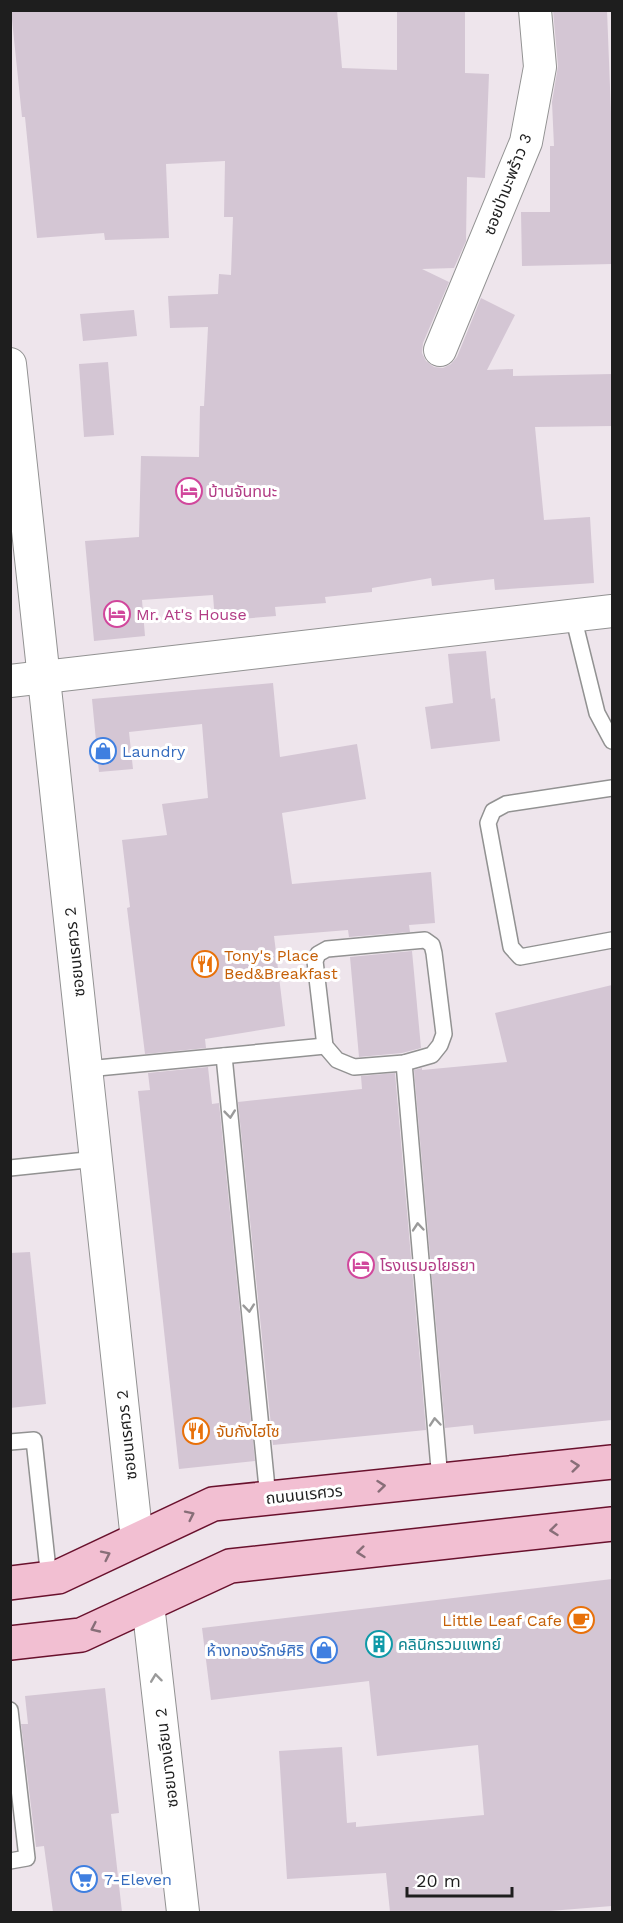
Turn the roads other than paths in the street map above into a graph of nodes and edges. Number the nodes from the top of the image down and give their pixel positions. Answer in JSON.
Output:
{"nodes":[{"id":1,"x":535,"y":10,"type":"edge"},
{"id":2,"x":440,"y":350,"type":"dead end"},
{"id":3,"x":10,"y":364,"type":"edge"},
{"id":4,"x":612,"y":611,"type":"edge"},
{"id":5,"x":573,"y":615,"type":"junction"},
{"id":6,"x":44,"y":678,"type":"junction"},
{"id":7,"x":10,"y":681,"type":"edge"},
{"id":8,"x":612,"y":741,"type":"edge"},
{"id":9,"x":612,"y":788,"type":"edge"},
{"id":10,"x":612,"y":940,"type":"edge"},
{"id":11,"x":325,"y":1046,"type":"junction"},
{"id":12,"x":224,"y":1056,"type":"junction"},
{"id":13,"x":404,"y":1063,"type":"junction"},
{"id":14,"x":87,"y":1069,"type":"junction"},
{"id":15,"x":96,"y":1159,"type":"junction"},
{"id":16,"x":10,"y":1168,"type":"edge"},
{"id":17,"x":10,"y":1442,"type":"edge"},
{"id":18,"x":612,"y":1462,"type":"edge"},
{"id":19,"x":440,"y":1480,"type":"junction"},
{"id":20,"x":268,"y":1498,"type":"junction"},
{"id":21,"x":612,"y":1524,"type":"edge"},
{"id":22,"x":137,"y":1540,"type":"junction"},
{"id":23,"x":49,"y":1579,"type":"junction"},
{"id":24,"x":10,"y":1583,"type":"edge"},
{"id":25,"x":148,"y":1604,"type":"junction"},
{"id":26,"x":10,"y":1643,"type":"edge"},
{"id":27,"x":10,"y":1710,"type":"edge"},
{"id":28,"x":10,"y":1861,"type":"edge"},
{"id":29,"x":183,"y":1912,"type":"edge"}],
"edges":[{"from":1,"to":2,"type":"street","name":"ซอยป่ามะพร้าว 3"},
{"from":3,"to":6,"type":"street","name":"ซอยนเรศวร 2"},
{"from":4,"to":5,"type":"street"},
{"from":5,"to":6,"type":"street"},
{"from":5,"to":8,"type":"lane"},
{"from":6,"to":7,"type":"street"},
{"from":6,"to":14,"type":"street","name":"ซอยนเรศวร 2"},
{"from":9,"to":10,"type":"lane"},
{"from":11,"to":12,"type":"lane"},
{"from":11,"to":13,"type":"lane"},
{"from":11,"to":13,"type":"lane"},
{"from":12,"to":14,"type":"lane"},
{"from":12,"to":20,"type":"lane","one_way":true},
{"from":19,"to":13,"type":"lane","one_way":true},
{"from":14,"to":15,"type":"street","name":"ซอยนเรศวร 2"},
{"from":15,"to":16,"type":"lane"},
{"from":15,"to":22,"type":"street","name":"ซอยนเรศวร 2"},
{"from":17,"to":23,"type":"lane"},
{"from":19,"to":18,"type":"street","name":"ถนนนเรศวร","one_way":true},
{"from":20,"to":19,"type":"street","name":"ถนนนเรศวร","one_way":true},
{"from":22,"to":20,"type":"street","name":"ถนนนเรศวร","one_way":true},
{"from":21,"to":25,"type":"street","one_way":true},
{"from":23,"to":22,"type":"street","name":"ถนนนเรศวร","one_way":true},
{"from":23,"to":24,"type":"street","name":"ถนนนเรศวร"},
{"from":25,"to":26,"type":"street","one_way":true},
{"from":29,"to":25,"type":"street","name":"ซอยบางเอียน 2","one_way":true},
{"from":27,"to":28,"type":"lane"}]}
